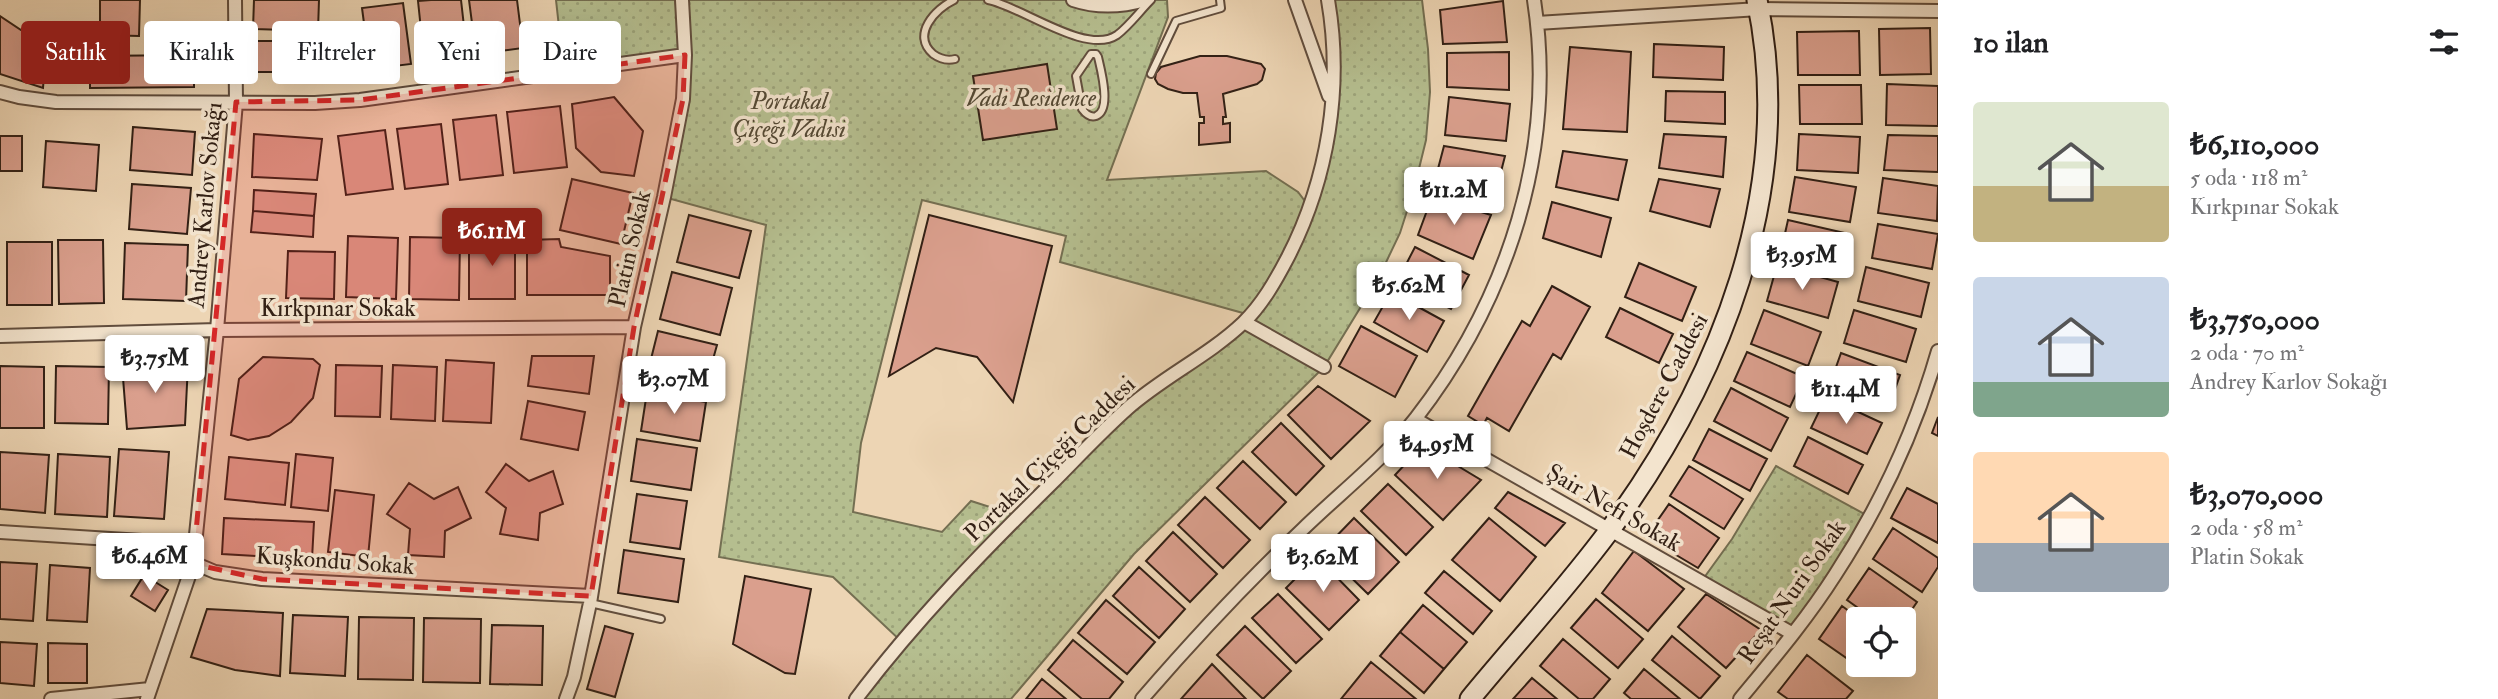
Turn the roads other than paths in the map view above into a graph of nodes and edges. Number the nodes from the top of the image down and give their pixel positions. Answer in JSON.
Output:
{"nodes":[{"id":1,"x":235,"y":0,"type":"edge"},
{"id":2,"x":682,"y":0,"type":"edge"},
{"id":3,"x":954,"y":0,"type":"edge"},
{"id":4,"x":988,"y":0,"type":"edge"},
{"id":5,"x":1073,"y":0,"type":"edge"},
{"id":6,"x":1145,"y":0,"type":"edge"},
{"id":7,"x":1151,"y":0,"type":"edge"},
{"id":8,"x":1220,"y":0,"type":"edge"},
{"id":9,"x":1295,"y":0,"type":"edge"},
{"id":10,"x":1328,"y":0,"type":"edge"},
{"id":11,"x":1534,"y":0,"type":"edge"},
{"id":12,"x":1758,"y":4,"type":"edge"},
{"id":13,"x":1938,"y":11,"type":"edge"},
{"id":14,"x":1537,"y":23,"type":"junction"},
{"id":15,"x":1105,"y":39,"type":"junction"},
{"id":16,"x":1096,"y":54,"type":"junction"},
{"id":17,"x":685,"y":55,"type":"junction"},
{"id":18,"x":955,"y":59,"type":"dead end"},
{"id":19,"x":1151,"y":74,"type":"dead end"},
{"id":20,"x":0,"y":92,"type":"edge"},
{"id":21,"x":236,"y":102,"type":"junction"},
{"id":22,"x":1332,"y":103,"type":"junction"},
{"id":23,"x":1244,"y":322,"type":"junction"},
{"id":24,"x":634,"y":327,"type":"junction"},
{"id":25,"x":217,"y":330,"type":"junction"},
{"id":26,"x":0,"y":336,"type":"edge"},
{"id":27,"x":1938,"y":351,"type":"edge"},
{"id":28,"x":1324,"y":367,"type":"dead end"},
{"id":29,"x":1415,"y":419,"type":"junction"},
{"id":30,"x":1610,"y":530,"type":"junction"},
{"id":31,"x":0,"y":532,"type":"edge"},
{"id":32,"x":193,"y":564,"type":"junction"},
{"id":33,"x":590,"y":599,"type":"junction"},
{"id":34,"x":661,"y":619,"type":"dead end"},
{"id":35,"x":1793,"y":634,"type":"junction"},
{"id":36,"x":149,"y":694,"type":"edge"},
{"id":37,"x":51,"y":699,"type":"edge"},
{"id":38,"x":566,"y":699,"type":"edge"},
{"id":39,"x":856,"y":699,"type":"edge"},
{"id":40,"x":1142,"y":699,"type":"edge"},
{"id":41,"x":1470,"y":699,"type":"edge"},
{"id":42,"x":1740,"y":699,"type":"edge"}],
"edges":[{"from":1,"to":21,"type":"street","name":"Andrey Karlov Sokağı"},
{"from":2,"to":17,"type":"street","name":"Platin Sokak"},
{"from":3,"to":18,"type":"lane"},
{"from":4,"to":15,"type":"lane"},
{"from":5,"to":6,"type":"street"},
{"from":7,"to":15,"type":"lane"},
{"from":8,"to":19,"type":"lane"},
{"from":9,"to":22,"type":"street","name":"Portakal Çiçeği Caddesi"},
{"from":10,"to":22,"type":"street","name":"Portakal Çiçeği Caddesi"},
{"from":11,"to":14,"type":"street"},
{"from":12,"to":13,"type":"street"},
{"from":12,"to":14,"type":"street"},
{"from":12,"to":30,"type":"main road","name":"Hoşdere Caddesi"},
{"from":14,"to":29,"type":"street"},
{"from":15,"to":16,"type":"lane"},
{"from":16,"to":16,"type":"lane"},
{"from":17,"to":21,"type":"street"},
{"from":17,"to":24,"type":"street","name":"Platin Sokak"},
{"from":20,"to":21,"type":"street"},
{"from":21,"to":25,"type":"street","name":"Andrey Karlov Sokağı"},
{"from":22,"to":23,"type":"street","name":"Portakal Çiçeği Caddesi"},
{"from":23,"to":28,"type":"street"},
{"from":23,"to":39,"type":"street","name":"Portakal Çiçeği Caddesi"},
{"from":24,"to":25,"type":"street","name":"Kırkpınar Sokak"},
{"from":24,"to":33,"type":"street","name":"Platin Sokak"},
{"from":25,"to":26,"type":"street","name":"Kırkpınar Sokak"},
{"from":25,"to":32,"type":"street","name":"Andrey Karlov Sokağı"},
{"from":27,"to":35,"type":"street","name":"Reşat Nuri Sokak"},
{"from":29,"to":30,"type":"street","name":"Şair Nefi Sokak"},
{"from":29,"to":40,"type":"street"},
{"from":30,"to":35,"type":"street","name":"Şair Nefi Sokak"},
{"from":30,"to":41,"type":"main road","name":"Hoşdere Caddesi"},
{"from":31,"to":32,"type":"street","name":"Kuşkondu Sokak"},
{"from":32,"to":33,"type":"street","name":"Kuşkondu Sokak"},
{"from":32,"to":36,"type":"street","name":"Andrey Karlov Sokağı"},
{"from":33,"to":34,"type":"lane"},
{"from":33,"to":38,"type":"street","name":"Platin Sokak"},
{"from":35,"to":42,"type":"street","name":"Reşat Nuri Sokak"},
{"from":36,"to":37,"type":"street"}]}
